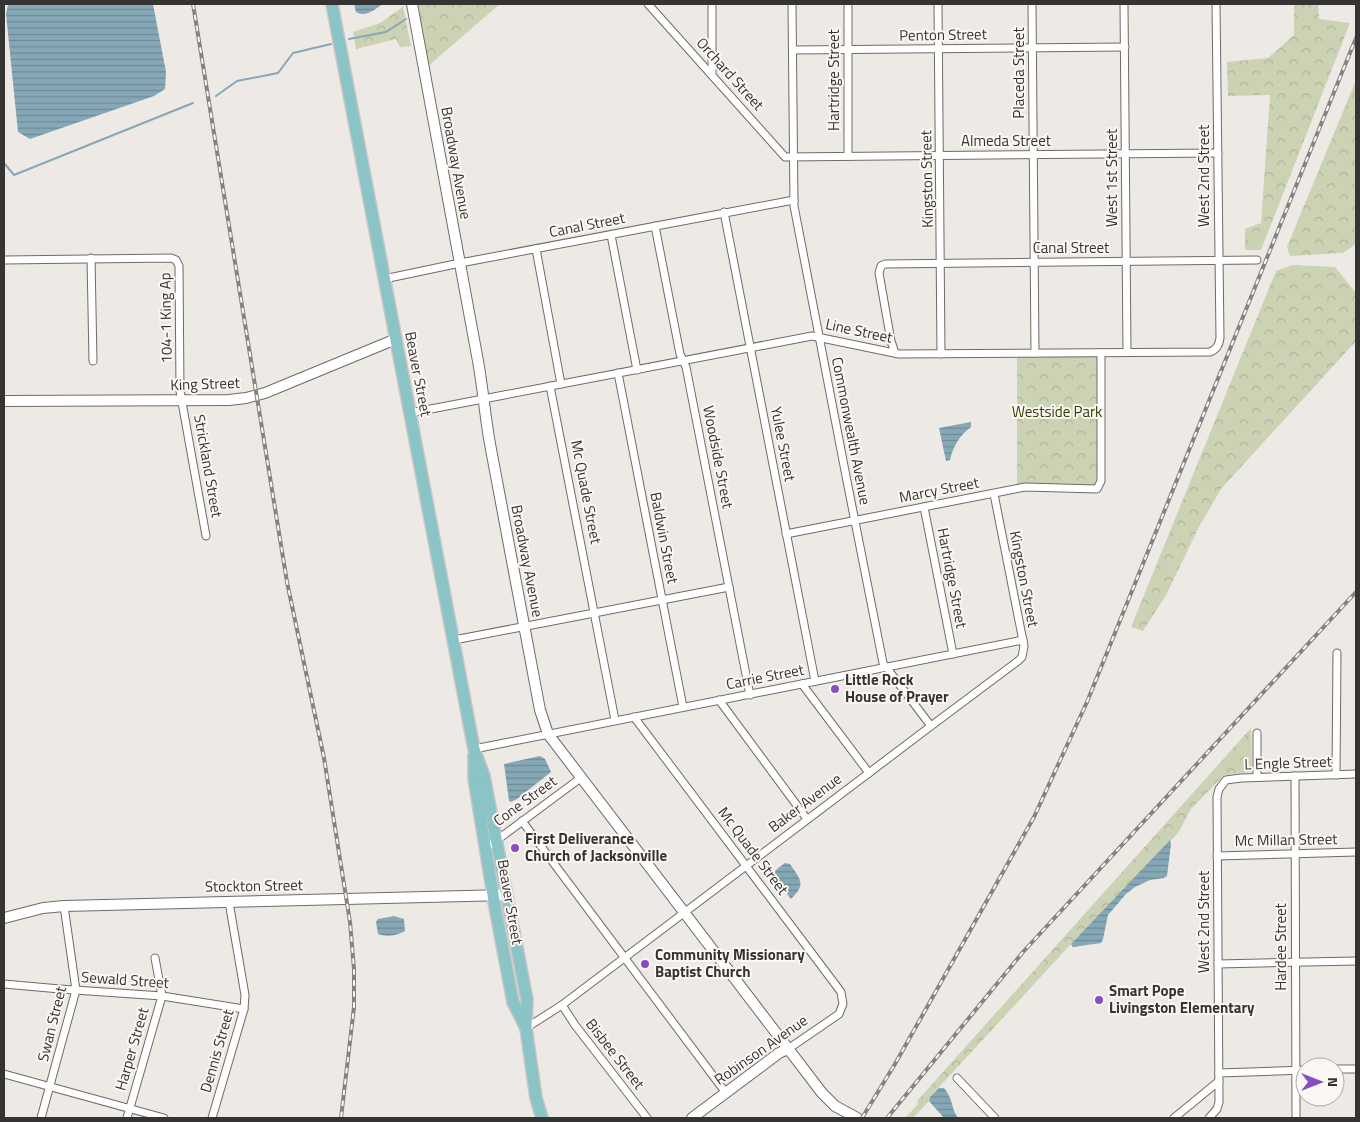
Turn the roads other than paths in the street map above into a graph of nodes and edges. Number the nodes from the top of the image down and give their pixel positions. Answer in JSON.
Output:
{"nodes":[{"id":1,"x":332,"y":4,"type":"edge"},
{"id":2,"x":412,"y":4,"type":"edge"},
{"id":3,"x":648,"y":4,"type":"edge"},
{"id":4,"x":712,"y":4,"type":"edge"},
{"id":5,"x":792,"y":4,"type":"edge"},
{"id":6,"x":848,"y":4,"type":"edge"},
{"id":7,"x":938,"y":4,"type":"edge"},
{"id":8,"x":1032,"y":4,"type":"edge"},
{"id":9,"x":1124,"y":4,"type":"edge"},
{"id":10,"x":1216,"y":4,"type":"edge"},
{"id":11,"x":1125,"y":47,"type":"junction"},
{"id":12,"x":939,"y":48,"type":"junction"},
{"id":13,"x":1033,"y":48,"type":"junction"},
{"id":14,"x":793,"y":50,"type":"junction"},
{"id":15,"x":848,"y":50,"type":"junction"},
{"id":16,"x":712,"y":75,"type":"junction"},
{"id":17,"x":1218,"y":152,"type":"junction"},
{"id":18,"x":1125,"y":154,"type":"junction"},
{"id":19,"x":940,"y":155,"type":"junction"},
{"id":20,"x":1033,"y":155,"type":"junction"},
{"id":21,"x":848,"y":156,"type":"junction"},
{"id":22,"x":794,"y":157,"type":"junction"},
{"id":23,"x":794,"y":200,"type":"junction"},
{"id":24,"x":724,"y":212,"type":"junction"},
{"id":25,"x":655,"y":226,"type":"junction"},
{"id":26,"x":611,"y":235,"type":"junction"},
{"id":27,"x":536,"y":249,"type":"junction"},
{"id":28,"x":91,"y":258,"type":"junction"},
{"id":29,"x":4,"y":260,"type":"edge"},
{"id":30,"x":1219,"y":260,"type":"junction"},
{"id":31,"x":1257,"y":260,"type":"dead end"},
{"id":32,"x":1034,"y":262,"type":"junction"},
{"id":33,"x":1126,"y":262,"type":"junction"},
{"id":34,"x":460,"y":263,"type":"junction"},
{"id":35,"x":941,"y":263,"type":"junction"},
{"id":36,"x":384,"y":279,"type":"junction"},
{"id":37,"x":819,"y":337,"type":"junction"},
{"id":38,"x":396,"y":339,"type":"junction"},
{"id":39,"x":750,"y":348,"type":"junction"},
{"id":40,"x":1217,"y":348,"type":"joint"},
{"id":41,"x":1101,"y":352,"type":"junction"},
{"id":42,"x":1127,"y":352,"type":"junction"},
{"id":43,"x":896,"y":353,"type":"junction"},
{"id":44,"x":1035,"y":353,"type":"junction"},
{"id":45,"x":941,"y":354,"type":"junction"},
{"id":46,"x":92,"y":361,"type":"dead end"},
{"id":47,"x":683,"y":362,"type":"junction"},
{"id":48,"x":637,"y":370,"type":"junction"},
{"id":49,"x":618,"y":373,"type":"junction"},
{"id":50,"x":561,"y":384,"type":"junction"},
{"id":51,"x":550,"y":386,"type":"junction"},
{"id":52,"x":483,"y":399,"type":"junction"},
{"id":53,"x":4,"y":401,"type":"edge"},
{"id":54,"x":182,"y":401,"type":"junction"},
{"id":55,"x":410,"y":413,"type":"junction"},
{"id":56,"x":994,"y":494,"type":"junction"},
{"id":57,"x":924,"y":507,"type":"junction"},
{"id":58,"x":854,"y":521,"type":"junction"},
{"id":59,"x":786,"y":534,"type":"junction"},
{"id":60,"x":206,"y":536,"type":"dead end"},
{"id":61,"x":729,"y":587,"type":"junction"},
{"id":62,"x":662,"y":600,"type":"junction"},
{"id":63,"x":594,"y":613,"type":"junction"},
{"id":64,"x":524,"y":626,"type":"junction"},
{"id":65,"x":454,"y":640,"type":"junction"},
{"id":66,"x":1023,"y":640,"type":"junction"},
{"id":67,"x":1337,"y":653,"type":"dead end"},
{"id":68,"x":953,"y":654,"type":"junction"},
{"id":69,"x":886,"y":668,"type":"junction"},
{"id":70,"x":815,"y":681,"type":"junction"},
{"id":71,"x":802,"y":684,"type":"junction"},
{"id":72,"x":750,"y":695,"type":"junction"},
{"id":73,"x":719,"y":700,"type":"junction"},
{"id":74,"x":683,"y":707,"type":"junction"},
{"id":75,"x":634,"y":717,"type":"junction"},
{"id":76,"x":615,"y":720,"type":"junction"},
{"id":77,"x":931,"y":726,"type":"junction"},
{"id":78,"x":1257,"y":733,"type":"dead end"},
{"id":79,"x":548,"y":734,"type":"junction"},
{"id":80,"x":474,"y":749,"type":"junction"},
{"id":81,"x":869,"y":773,"type":"junction"},
{"id":82,"x":1356,"y":774,"type":"edge"},
{"id":83,"x":1336,"y":775,"type":"junction"},
{"id":84,"x":1295,"y":776,"type":"junction"},
{"id":85,"x":582,"y":777,"type":"junction"},
{"id":86,"x":1257,"y":777,"type":"junction"},
{"id":87,"x":1222,"y":783,"type":"joint"},
{"id":88,"x":483,"y":802,"type":"junction"},
{"id":89,"x":807,"y":819,"type":"junction"},
{"id":90,"x":522,"y":821,"type":"junction"},
{"id":91,"x":496,"y":840,"type":"junction"},
{"id":92,"x":485,"y":849,"type":"junction"},
{"id":93,"x":1356,"y":852,"type":"edge"},
{"id":94,"x":1295,"y":853,"type":"junction"},
{"id":95,"x":1217,"y":856,"type":"junction"},
{"id":96,"x":746,"y":866,"type":"junction"},
{"id":97,"x":493,"y":895,"type":"junction"},
{"id":98,"x":507,"y":895,"type":"junction"},
{"id":99,"x":229,"y":902,"type":"junction"},
{"id":100,"x":64,"y":906,"type":"junction"},
{"id":101,"x":684,"y":912,"type":"junction"},
{"id":102,"x":4,"y":918,"type":"edge"},
{"id":103,"x":155,"y":958,"type":"dead end"},
{"id":104,"x":623,"y":958,"type":"junction"},
{"id":105,"x":1356,"y":961,"type":"edge"},
{"id":106,"x":1295,"y":962,"type":"junction"},
{"id":107,"x":1218,"y":964,"type":"junction"},
{"id":108,"x":4,"y":984,"type":"edge"},
{"id":109,"x":76,"y":990,"type":"junction"},
{"id":110,"x":162,"y":996,"type":"junction"},
{"id":111,"x":843,"y":1004,"type":"joint"},
{"id":112,"x":562,"y":1005,"type":"junction"},
{"id":113,"x":244,"y":1009,"type":"junction"},
{"id":114,"x":526,"y":1028,"type":"junction"},
{"id":115,"x":788,"y":1049,"type":"junction"},
{"id":116,"x":1295,"y":1057,"type":"edge"},
{"id":117,"x":1295,"y":1070,"type":"edge"},
{"id":118,"x":4,"y":1074,"type":"edge"},
{"id":119,"x":1219,"y":1077,"type":"junction"},
{"id":120,"x":958,"y":1078,"type":"dead end"},
{"id":121,"x":50,"y":1087,"type":"junction"},
{"id":122,"x":726,"y":1093,"type":"junction"},
{"id":123,"x":536,"y":1098,"type":"junction"},
{"id":124,"x":130,"y":1109,"type":"junction"},
{"id":125,"x":41,"y":1118,"type":"edge"},
{"id":126,"x":127,"y":1118,"type":"edge"},
{"id":127,"x":164,"y":1118,"type":"edge"},
{"id":128,"x":212,"y":1118,"type":"edge"},
{"id":129,"x":535,"y":1118,"type":"edge"},
{"id":130,"x":542,"y":1118,"type":"edge"},
{"id":131,"x":647,"y":1118,"type":"edge"},
{"id":132,"x":692,"y":1118,"type":"edge"},
{"id":133,"x":858,"y":1118,"type":"edge"},
{"id":134,"x":995,"y":1118,"type":"edge"},
{"id":135,"x":1174,"y":1118,"type":"edge"},
{"id":136,"x":1209,"y":1118,"type":"edge"}],
"edges":[{"from":1,"to":36,"type":"main road","name":"Beaver Street"},
{"from":2,"to":34,"type":"street","name":"Broadway Avenue"},
{"from":3,"to":16,"type":"street","name":"Orchard Street"},
{"from":4,"to":16,"type":"street"},
{"from":5,"to":14,"type":"street","name":"Commonwealth Avenue"},
{"from":6,"to":15,"type":"street","name":"Hartridge Street"},
{"from":7,"to":12,"type":"street","name":"Kingston Street"},
{"from":8,"to":13,"type":"street","name":"Placeda Street"},
{"from":9,"to":11,"type":"street","name":"West 1st Street"},
{"from":10,"to":17,"type":"street","name":"West 2nd Street"},
{"from":11,"to":13,"type":"street","name":"Penton Street"},
{"from":11,"to":18,"type":"street","name":"West 1st Street"},
{"from":12,"to":13,"type":"street","name":"Penton Street"},
{"from":12,"to":15,"type":"street","name":"Penton Street"},
{"from":12,"to":19,"type":"street","name":"Kingston Street"},
{"from":13,"to":20,"type":"street","name":"Placeda Street"},
{"from":14,"to":15,"type":"street","name":"Penton Street"},
{"from":14,"to":22,"type":"street","name":"Commonwealth Avenue"},
{"from":15,"to":21,"type":"street","name":"Hartridge Street"},
{"from":16,"to":22,"type":"street","name":"Orchard Street"},
{"from":17,"to":18,"type":"street","name":"Almeda Street"},
{"from":17,"to":30,"type":"street","name":"West 2nd Street"},
{"from":18,"to":20,"type":"street","name":"Almeda Street"},
{"from":18,"to":33,"type":"street","name":"West 1st Street"},
{"from":19,"to":20,"type":"street","name":"Almeda Street"},
{"from":19,"to":21,"type":"street","name":"Almeda Street"},
{"from":19,"to":35,"type":"street","name":"Kingston Street"},
{"from":20,"to":32,"type":"street","name":"Placeda Street"},
{"from":21,"to":22,"type":"street","name":"Almeda Street"},
{"from":22,"to":23,"type":"street","name":"Commonwealth Avenue"},
{"from":23,"to":24,"type":"street","name":"Canal Street"},
{"from":23,"to":37,"type":"street","name":"Commonwealth Avenue"},
{"from":24,"to":25,"type":"street","name":"Canal Street"},
{"from":24,"to":39,"type":"street","name":"Yulee Street"},
{"from":25,"to":26,"type":"street","name":"Canal Street"},
{"from":25,"to":47,"type":"street","name":"Woodside Street"},
{"from":26,"to":27,"type":"street","name":"Canal Street"},
{"from":26,"to":48,"type":"street"},
{"from":27,"to":34,"type":"street","name":"Canal Street"},
{"from":27,"to":50,"type":"street"},
{"from":28,"to":29,"type":"street"},
{"from":28,"to":46,"type":"street"},
{"from":28,"to":54,"type":"street","name":"104-1 King Ap"},
{"from":30,"to":31,"type":"street","name":"Canal Street"},
{"from":30,"to":33,"type":"street","name":"Canal Street"},
{"from":30,"to":40,"type":"street","name":"West 2nd Street"},
{"from":32,"to":33,"type":"street","name":"Canal Street"},
{"from":32,"to":35,"type":"street","name":"Canal Street"},
{"from":32,"to":44,"type":"street","name":"Placeda Street"},
{"from":33,"to":42,"type":"street","name":"West 1st Street"},
{"from":34,"to":36,"type":"street","name":"Canal Street"},
{"from":34,"to":52,"type":"street","name":"Broadway Avenue"},
{"from":35,"to":43,"type":"street","name":"Canal Street"},
{"from":35,"to":45,"type":"street","name":"Kingston Street"},
{"from":36,"to":38,"type":"main road","name":"Beaver Street"},
{"from":37,"to":39,"type":"street","name":"Line Street"},
{"from":37,"to":43,"type":"street","name":"Line Street"},
{"from":37,"to":58,"type":"street","name":"Commonwealth Avenue"},
{"from":38,"to":54,"type":"street","name":"King Street"},
{"from":38,"to":55,"type":"main road","name":"Beaver Street"},
{"from":39,"to":47,"type":"street","name":"Line Street"},
{"from":39,"to":59,"type":"street","name":"Yulee Street"},
{"from":40,"to":42,"type":"street","name":"Line Street"},
{"from":41,"to":42,"type":"street","name":"Line Street"},
{"from":41,"to":44,"type":"street","name":"Line Street"},
{"from":41,"to":56,"type":"street","name":"Marcy Street"},
{"from":43,"to":45,"type":"street","name":"Line Street"},
{"from":44,"to":45,"type":"street","name":"Line Street"},
{"from":47,"to":48,"type":"street","name":"Line Street"},
{"from":47,"to":61,"type":"street","name":"Woodside Street"},
{"from":48,"to":49,"type":"street","name":"Line Street"},
{"from":49,"to":50,"type":"street","name":"Line Street"},
{"from":49,"to":62,"type":"street","name":"Baldwin Street"},
{"from":50,"to":51,"type":"street","name":"Line Street"},
{"from":51,"to":52,"type":"street","name":"Line Street"},
{"from":51,"to":63,"type":"street","name":"Mc Quade Street"},
{"from":52,"to":55,"type":"street","name":"Line Street"},
{"from":52,"to":64,"type":"street","name":"Broadway Avenue"},
{"from":53,"to":54,"type":"street","name":"King Street"},
{"from":54,"to":60,"type":"street","name":"Strickland Street"},
{"from":55,"to":65,"type":"main road","name":"Beaver Street"},
{"from":56,"to":57,"type":"street","name":"Marcy Street"},
{"from":56,"to":66,"type":"street","name":"Kingston Street"},
{"from":57,"to":58,"type":"street","name":"Marcy Street"},
{"from":57,"to":68,"type":"street","name":"Hartridge Street"},
{"from":58,"to":59,"type":"street","name":"Marcy Street"},
{"from":58,"to":69,"type":"street","name":"Commonwealth Avenue"},
{"from":59,"to":70,"type":"street","name":"Yulee Street"},
{"from":61,"to":62,"type":"street"},
{"from":61,"to":72,"type":"street","name":"Woodside Street"},
{"from":62,"to":63,"type":"street"},
{"from":62,"to":74,"type":"street","name":"Baldwin Street"},
{"from":63,"to":64,"type":"street"},
{"from":63,"to":76,"type":"street","name":"Mc Quade Street"},
{"from":64,"to":65,"type":"street"},
{"from":64,"to":79,"type":"street","name":"Broadway Avenue"},
{"from":65,"to":80,"type":"main road","name":"Beaver Street"},
{"from":66,"to":68,"type":"street","name":"Carrie Street"},
{"from":66,"to":77,"type":"street","name":"Baker Avenue"},
{"from":67,"to":83,"type":"street"},
{"from":68,"to":69,"type":"street","name":"Carrie Street"},
{"from":69,"to":70,"type":"street","name":"Carrie Street"},
{"from":69,"to":77,"type":"street","name":"Commonwealth Avenue"},
{"from":70,"to":71,"type":"street","name":"Carrie Street"},
{"from":71,"to":72,"type":"street","name":"Carrie Street"},
{"from":71,"to":81,"type":"street"},
{"from":72,"to":73,"type":"street","name":"Carrie Street"},
{"from":73,"to":74,"type":"street","name":"Carrie Street"},
{"from":73,"to":89,"type":"street"},
{"from":74,"to":75,"type":"street","name":"Carrie Street"},
{"from":75,"to":76,"type":"street","name":"Carrie Street"},
{"from":75,"to":96,"type":"street","name":"Mc Quade Street"},
{"from":76,"to":79,"type":"street","name":"Carrie Street"},
{"from":77,"to":81,"type":"street","name":"Baker Avenue"},
{"from":78,"to":86,"type":"street"},
{"from":79,"to":80,"type":"street","name":"Carrie Street"},
{"from":79,"to":85,"type":"street","name":"Broadway Avenue"},
{"from":80,"to":88,"type":"main road","name":"Beaver Street"},
{"from":81,"to":89,"type":"street","name":"Baker Avenue"},
{"from":82,"to":83,"type":"street","name":"L Engle Street"},
{"from":83,"to":84,"type":"street","name":"L Engle Street"},
{"from":84,"to":86,"type":"street","name":"L Engle Street"},
{"from":84,"to":94,"type":"street","name":"Hardee Street"},
{"from":85,"to":90,"type":"street","name":"Cone Street"},
{"from":85,"to":101,"type":"street","name":"Broadway Avenue"},
{"from":86,"to":87,"type":"street","name":"L Engle Street"},
{"from":87,"to":95,"type":"street","name":"West 2nd Street"},
{"from":88,"to":91,"type":"main road","name":"Beaver Street"},
{"from":88,"to":92,"type":"main road","name":"Beaver Street"},
{"from":89,"to":96,"type":"street","name":"Baker Avenue"},
{"from":90,"to":91,"type":"street","name":"Cone Street"},
{"from":90,"to":104,"type":"street"},
{"from":91,"to":92,"type":"street","name":"Cone Street"},
{"from":91,"to":98,"type":"main road","name":"Beaver Street"},
{"from":92,"to":97,"type":"main road","name":"Beaver Street"},
{"from":93,"to":94,"type":"street","name":"Mc Millan Street"},
{"from":94,"to":95,"type":"street","name":"Mc Millan Street"},
{"from":94,"to":106,"type":"street","name":"Hardee Street"},
{"from":95,"to":107,"type":"street","name":"West 2nd Street"},
{"from":96,"to":101,"type":"street","name":"Baker Avenue"},
{"from":96,"to":111,"type":"street","name":"Mc Quade Street"},
{"from":97,"to":98,"type":"street","name":"Stockton Street"},
{"from":97,"to":99,"type":"street","name":"Stockton Street"},
{"from":97,"to":114,"type":"main road","name":"Beaver Street"},
{"from":98,"to":114,"type":"main road","name":"Beaver Street"},
{"from":99,"to":100,"type":"street","name":"Stockton Street"},
{"from":99,"to":113,"type":"street","name":"Dennis Street"},
{"from":100,"to":102,"type":"street","name":"Stockton Street"},
{"from":100,"to":109,"type":"street","name":"Swan Street"},
{"from":101,"to":104,"type":"street","name":"Baker Avenue"},
{"from":101,"to":115,"type":"street","name":"Broadway Avenue"},
{"from":103,"to":110,"type":"street","name":"Harper Street"},
{"from":104,"to":112,"type":"street","name":"Baker Avenue"},
{"from":104,"to":122,"type":"street"},
{"from":105,"to":106,"type":"street"},
{"from":106,"to":107,"type":"street"},
{"from":106,"to":116,"type":"street","name":"Hardee Street"},
{"from":107,"to":119,"type":"street","name":"West 2nd Street"},
{"from":108,"to":109,"type":"street","name":"Sewald Street"},
{"from":109,"to":110,"type":"street","name":"Sewald Street"},
{"from":109,"to":121,"type":"street","name":"Swan Street"},
{"from":110,"to":113,"type":"street","name":"Sewald Street"},
{"from":110,"to":124,"type":"street","name":"Harper Street"},
{"from":111,"to":115,"type":"street","name":"Robinson Avenue"},
{"from":112,"to":114,"type":"street","name":"Baker Avenue"},
{"from":112,"to":131,"type":"street","name":"Bisbee Street"},
{"from":113,"to":128,"type":"street","name":"Dennis Street"},
{"from":114,"to":123,"type":"main road","name":"Beaver Street"},
{"from":115,"to":122,"type":"street","name":"Robinson Avenue"},
{"from":115,"to":133,"type":"street"},
{"from":117,"to":119,"type":"street"},
{"from":118,"to":121,"type":"street"},
{"from":119,"to":135,"type":"street"},
{"from":119,"to":136,"type":"street","name":"West 2nd Street"},
{"from":120,"to":134,"type":"street"},
{"from":121,"to":124,"type":"street"},
{"from":121,"to":125,"type":"street","name":"Swan Street"},
{"from":122,"to":132,"type":"street","name":"Robinson Avenue"},
{"from":123,"to":129,"type":"main road","name":"Beaver Street"},
{"from":123,"to":130,"type":"main road","name":"Beaver Street"},
{"from":124,"to":126,"type":"street","name":"Harper Street"},
{"from":124,"to":127,"type":"street"}]}
